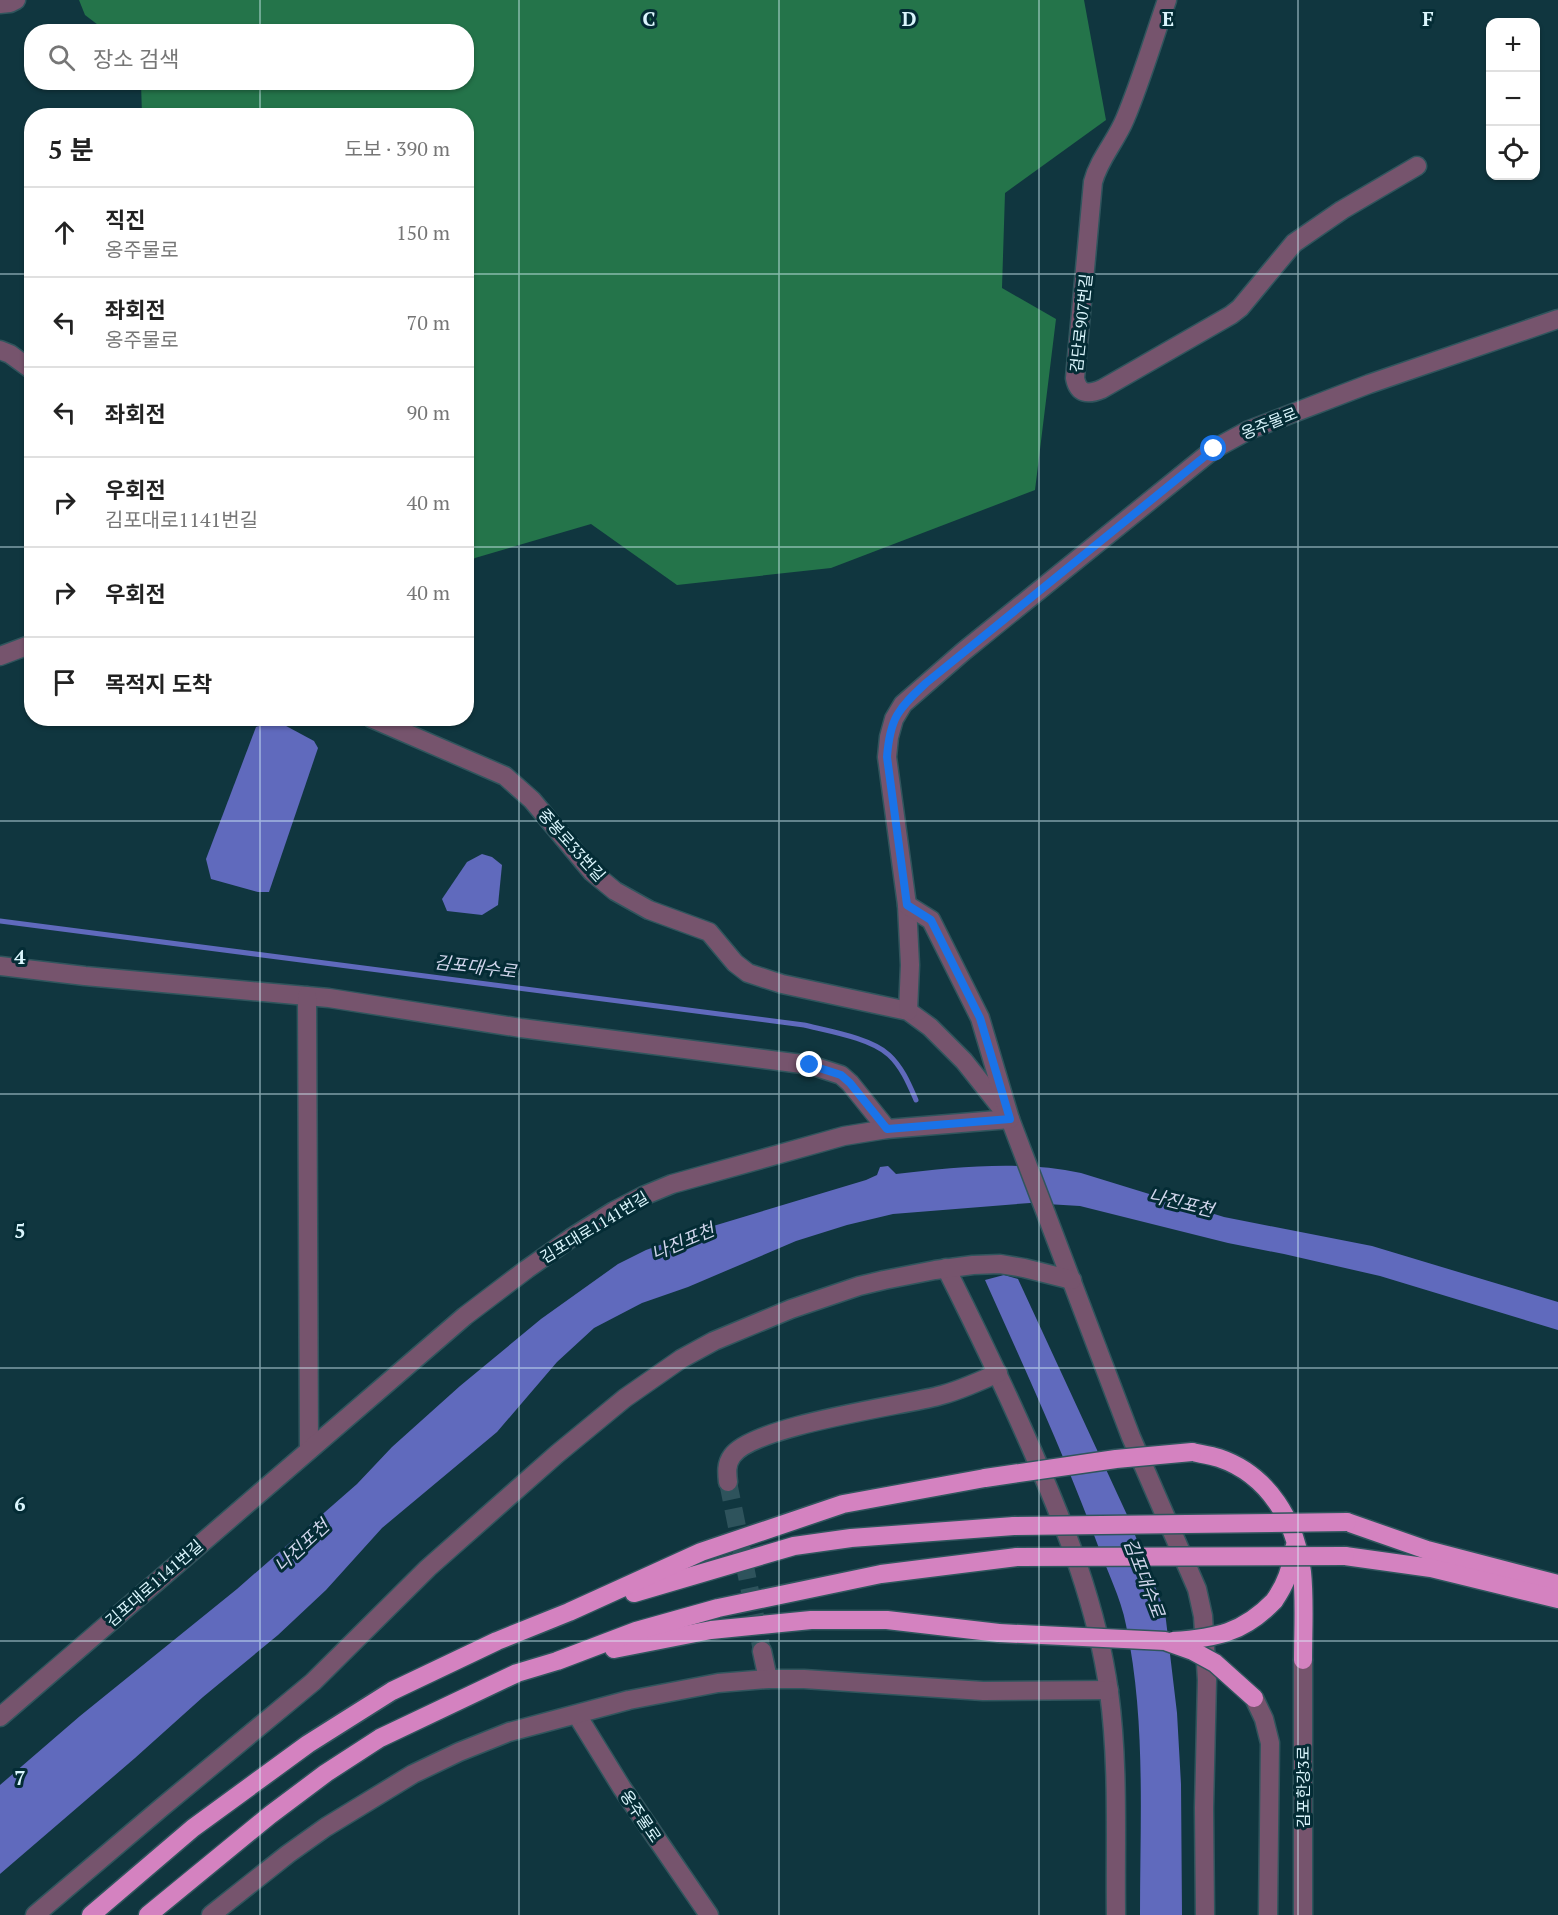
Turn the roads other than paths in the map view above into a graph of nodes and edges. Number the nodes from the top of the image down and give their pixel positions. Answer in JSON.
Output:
{"nodes":[{"id":1,"x":16,"y":0,"type":"edge"},
{"id":2,"x":1167,"y":0,"type":"edge"},
{"id":3,"x":0,"y":4,"type":"edge"},
{"id":4,"x":1417,"y":166,"type":"dead end"},
{"id":5,"x":1558,"y":319,"type":"edge"},
{"id":6,"x":0,"y":350,"type":"edge"},
{"id":7,"x":24,"y":364,"type":"edge"},
{"id":8,"x":24,"y":647,"type":"edge"},
{"id":9,"x":0,"y":656,"type":"edge"},
{"id":10,"x":389,"y":726,"type":"edge"},
{"id":11,"x":907,"y":905,"type":"junction"},
{"id":12,"x":0,"y":966,"type":"edge"},
{"id":13,"x":307,"y":996,"type":"junction"},
{"id":14,"x":908,"y":1011,"type":"junction"},
{"id":15,"x":1013,"y":1126,"type":"junction"},
{"id":16,"x":887,"y":1129,"type":"junction"},
{"id":17,"x":946,"y":1268,"type":"junction"},
{"id":18,"x":1072,"y":1280,"type":"junction"},
{"id":19,"x":998,"y":1373,"type":"junction"},
{"id":20,"x":309,"y":1449,"type":"junction"},
{"id":21,"x":728,"y":1482,"type":"tunnel mouth"},
{"id":22,"x":1295,"y":1537,"type":"junction"},
{"id":23,"x":1558,"y":1584,"type":"edge"},
{"id":24,"x":1558,"y":1599,"type":"edge"},
{"id":25,"x":569,"y":1612,"type":"junction"},
{"id":26,"x":1165,"y":1641,"type":"junction"},
{"id":27,"x":762,"y":1651,"type":"tunnel mouth"},
{"id":28,"x":1304,"y":1660,"type":"joint"},
{"id":29,"x":557,"y":1661,"type":"junction"},
{"id":30,"x":768,"y":1679,"type":"junction"},
{"id":31,"x":1109,"y":1690,"type":"junction"},
{"id":32,"x":1254,"y":1698,"type":"joint"},
{"id":33,"x":577,"y":1715,"type":"junction"},
{"id":34,"x":0,"y":1717,"type":"edge"},
{"id":35,"x":35,"y":1915,"type":"edge"},
{"id":36,"x":91,"y":1915,"type":"edge"},
{"id":37,"x":148,"y":1915,"type":"edge"},
{"id":38,"x":211,"y":1915,"type":"edge"},
{"id":39,"x":709,"y":1915,"type":"edge"},
{"id":40,"x":1116,"y":1915,"type":"edge"},
{"id":41,"x":1205,"y":1915,"type":"edge"},
{"id":42,"x":1268,"y":1915,"type":"edge"},
{"id":43,"x":1303,"y":1915,"type":"edge"}],
"edges":[{"from":1,"to":3,"type":"street"},
{"from":2,"to":4,"type":"street","name":"검단로907번길"},
{"from":5,"to":11,"type":"street","name":"옹주물로"},
{"from":6,"to":7,"type":"street"},
{"from":8,"to":9,"type":"street"},
{"from":10,"to":14,"type":"street","name":"중봉로33번길"},
{"from":11,"to":14,"type":"street","name":"옹주물로"},
{"from":11,"to":15,"type":"street"},
{"from":12,"to":13,"type":"street"},
{"from":13,"to":16,"type":"street"},
{"from":13,"to":20,"type":"street"},
{"from":14,"to":15,"type":"street"},
{"from":15,"to":16,"type":"street","name":"김포대로1141번길"},
{"from":15,"to":18,"type":"street"},
{"from":16,"to":20,"type":"street","name":"김포대로1141번길"},
{"from":17,"to":18,"type":"street"},
{"from":17,"to":19,"type":"street"},
{"from":17,"to":35,"type":"street"},
{"from":18,"to":41,"type":"street"},
{"from":19,"to":21,"type":"street"},
{"from":19,"to":31,"type":"street"},
{"from":20,"to":34,"type":"street","name":"김포대로1141번길"},
{"from":22,"to":25,"type":"highway","bridge":true},
{"from":22,"to":26,"type":"highway","bridge":true},
{"from":22,"to":28,"type":"highway"},
{"from":23,"to":25,"type":"highway","bridge":true},
{"from":24,"to":29,"type":"highway","bridge":true},
{"from":25,"to":36,"type":"highway"},
{"from":26,"to":29,"type":"highway","bridge":true},
{"from":26,"to":32,"type":"highway","bridge":true},
{"from":27,"to":30,"type":"street"},
{"from":28,"to":43,"type":"street","name":"김포한강3로"},
{"from":29,"to":37,"type":"highway"},
{"from":30,"to":31,"type":"street"},
{"from":30,"to":33,"type":"street"},
{"from":31,"to":40,"type":"street"},
{"from":32,"to":42,"type":"street","name":"김포한강3로"},
{"from":33,"to":38,"type":"street"},
{"from":33,"to":39,"type":"street","name":"옹주물로"}]}
